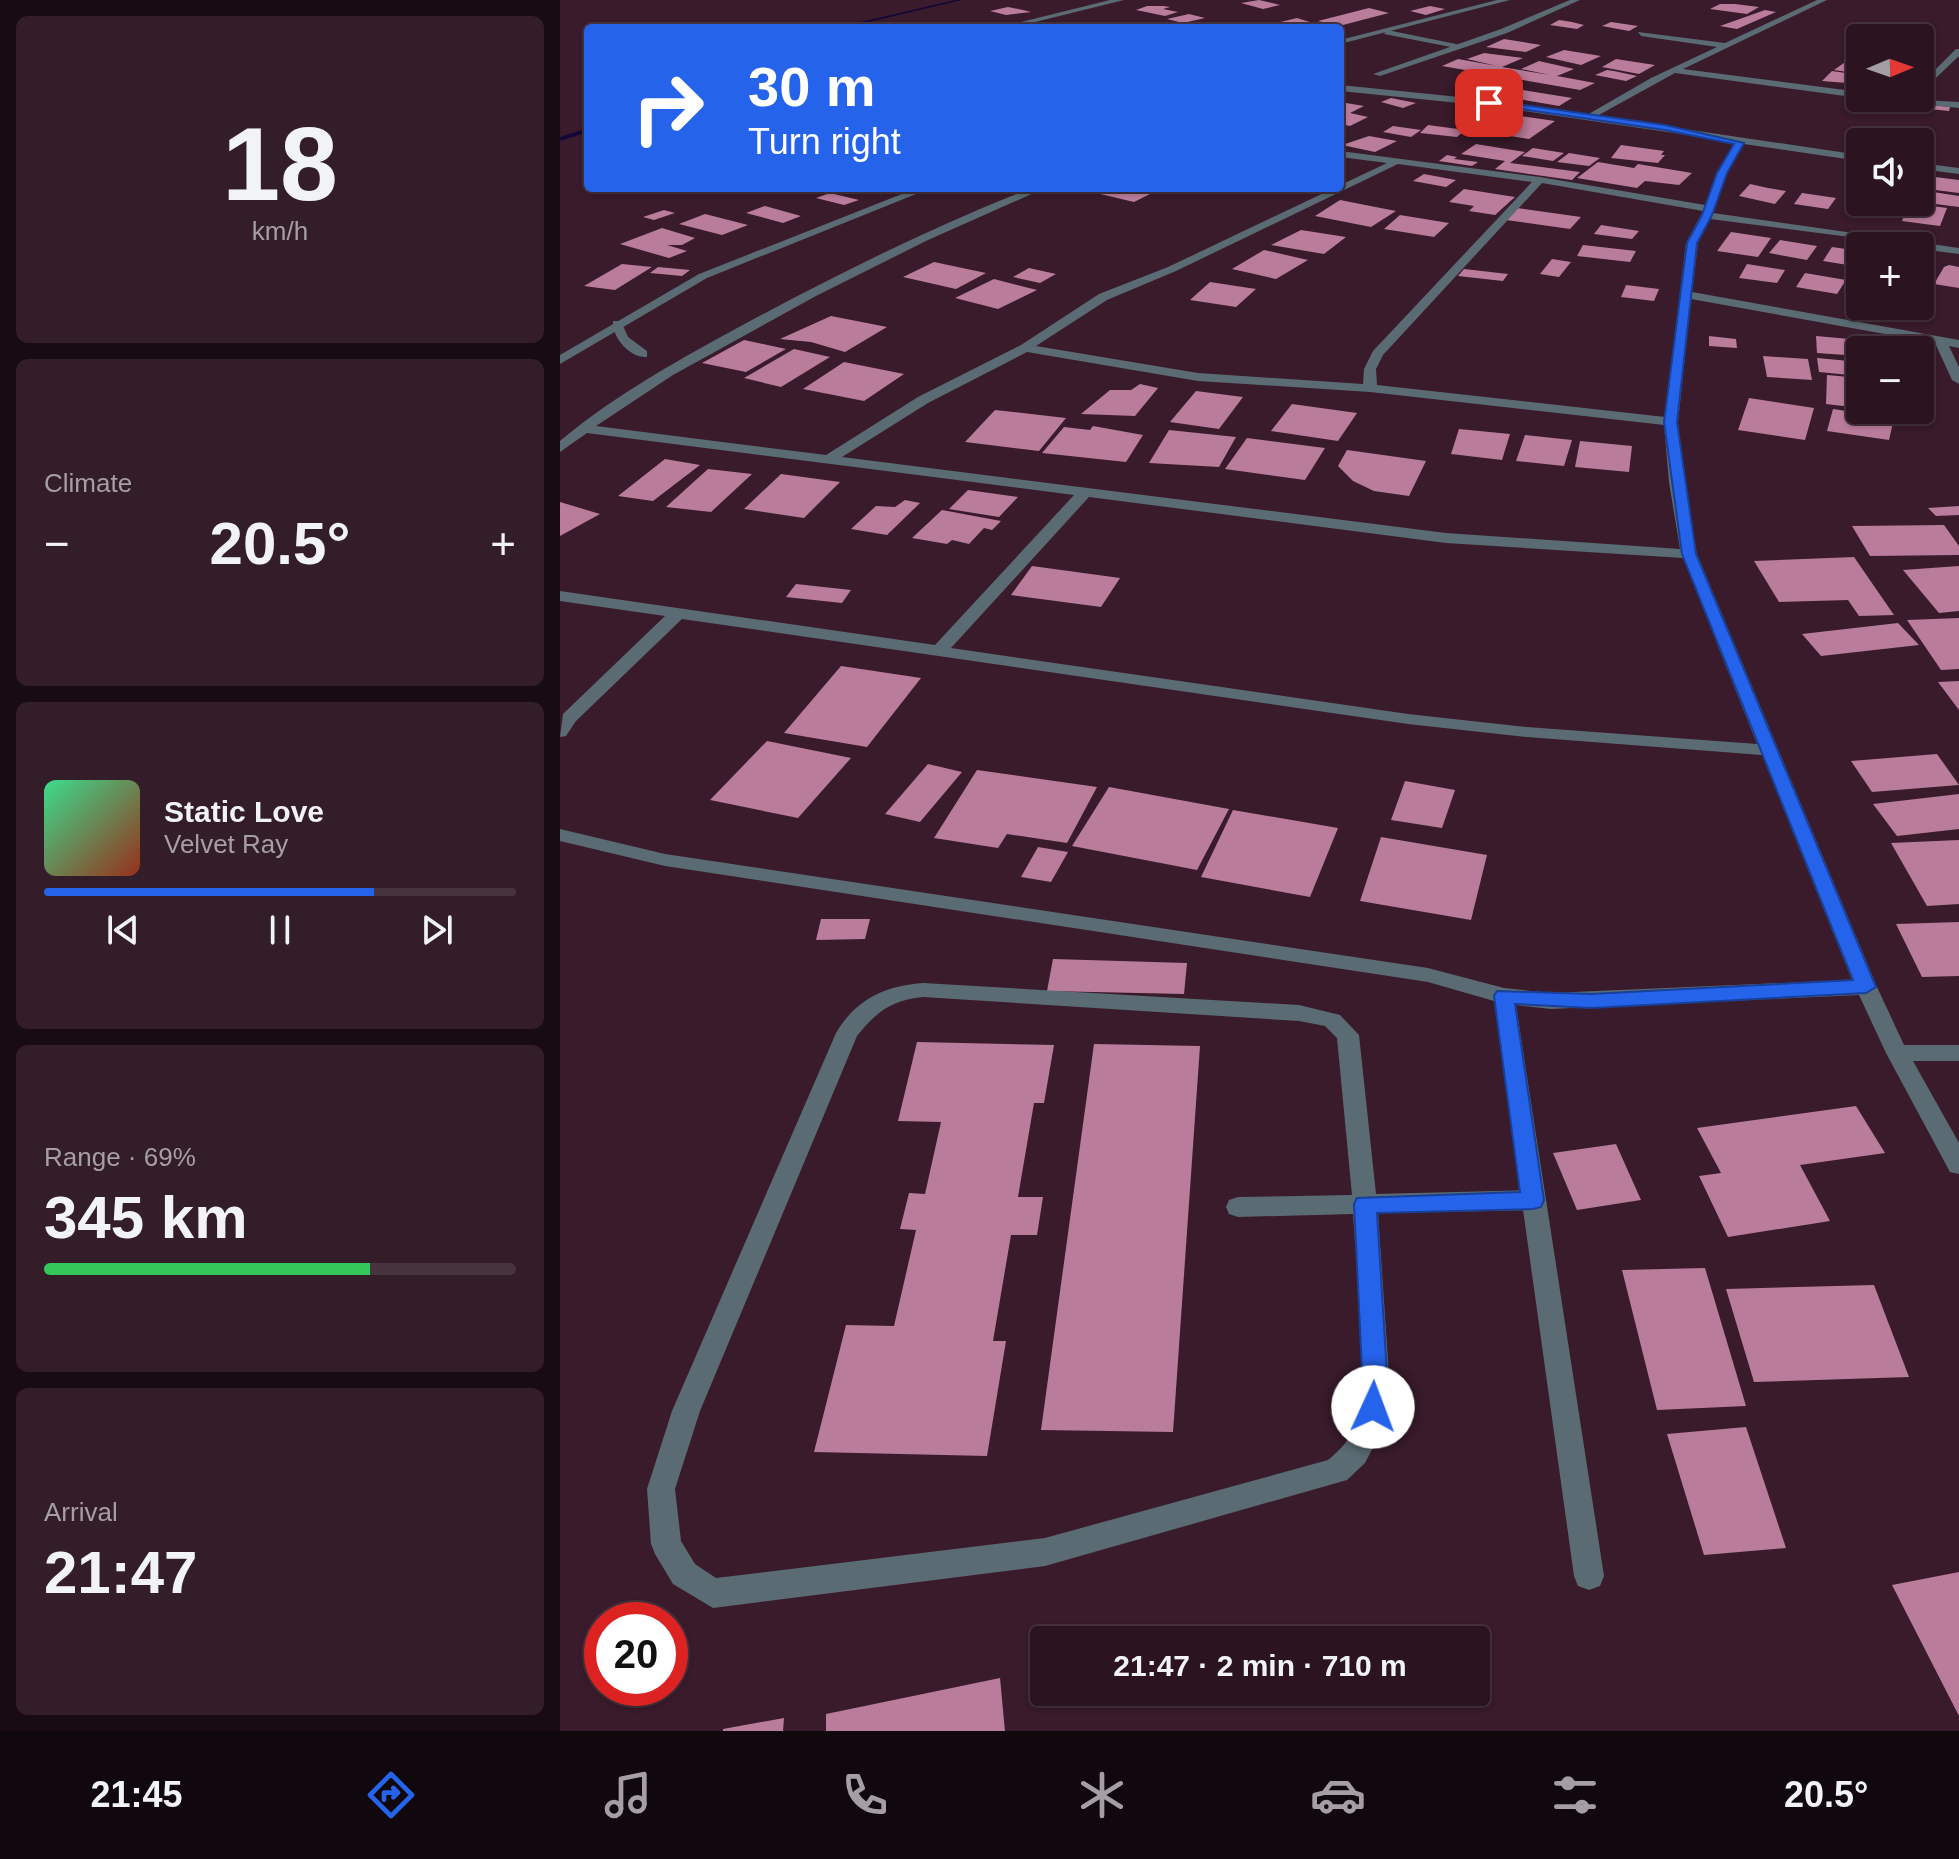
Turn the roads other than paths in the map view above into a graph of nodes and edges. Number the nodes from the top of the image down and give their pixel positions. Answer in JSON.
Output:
{"nodes":[{"id":1,"x":1120,"y":0,"type":"edge"},
{"id":2,"x":1506,"y":0,"type":"edge"},
{"id":3,"x":1576,"y":0,"type":"edge"},
{"id":4,"x":1823,"y":0,"type":"edge"},
{"id":5,"x":1018,"y":24,"type":"edge"},
{"id":6,"x":1387,"y":32,"type":"junction"},
{"id":7,"x":1641,"y":34,"type":"dead end"},
{"id":8,"x":1344,"y":41,"type":"edge"},
{"id":9,"x":1456,"y":46,"type":"junction"},
{"id":10,"x":1728,"y":46,"type":"junction"},
{"id":11,"x":1959,"y":51,"type":"edge"},
{"id":12,"x":1676,"y":71,"type":"junction"},
{"id":13,"x":1377,"y":74,"type":"dead end"},
{"id":14,"x":1934,"y":76,"type":"edge"},
{"id":15,"x":1344,"y":88,"type":"edge"},
{"id":16,"x":1846,"y":93,"type":"edge"},
{"id":17,"x":1934,"y":102,"type":"edge"},
{"id":18,"x":1959,"y":105,"type":"edge"},
{"id":19,"x":1591,"y":116,"type":"junction"},
{"id":20,"x":1740,"y":143,"type":"junction"},
{"id":21,"x":1344,"y":155,"type":"edge"},
{"id":22,"x":1846,"y":156,"type":"edge"},
{"id":23,"x":1393,"y":164,"type":"junction"},
{"id":24,"x":1934,"y":168,"type":"edge"},
{"id":25,"x":1959,"y":171,"type":"edge"},
{"id":26,"x":1540,"y":180,"type":"junction"},
{"id":27,"x":1344,"y":187,"type":"edge"},
{"id":28,"x":916,"y":192,"type":"edge"},
{"id":29,"x":1031,"y":192,"type":"edge"},
{"id":30,"x":1334,"y":192,"type":"edge"},
{"id":31,"x":1708,"y":212,"type":"junction"},
{"id":32,"x":1959,"y":251,"type":"edge"},
{"id":33,"x":1685,"y":294,"type":"junction"},
{"id":34,"x":617,"y":324,"type":"junction"},
{"id":35,"x":1940,"y":341,"type":"junction"},
{"id":36,"x":1959,"y":344,"type":"edge"},
{"id":37,"x":1025,"y":348,"type":"junction"},
{"id":38,"x":643,"y":354,"type":"dead end"},
{"id":39,"x":560,"y":360,"type":"edge"},
{"id":40,"x":1959,"y":380,"type":"edge"},
{"id":41,"x":1370,"y":388,"type":"junction"},
{"id":42,"x":1671,"y":422,"type":"junction"},
{"id":43,"x":583,"y":428,"type":"junction"},
{"id":44,"x":560,"y":448,"type":"edge"},
{"id":45,"x":827,"y":460,"type":"junction"},
{"id":46,"x":1086,"y":491,"type":"junction"},
{"id":47,"x":1689,"y":554,"type":"junction"},
{"id":48,"x":560,"y":596,"type":"edge"},
{"id":49,"x":677,"y":614,"type":"junction"},
{"id":50,"x":939,"y":651,"type":"junction"},
{"id":51,"x":560,"y":732,"type":"edge"},
{"id":52,"x":1767,"y":750,"type":"junction"},
{"id":53,"x":560,"y":835,"type":"edge"},
{"id":54,"x":1866,"y":987,"type":"junction"},
{"id":55,"x":1504,"y":996,"type":"junction"},
{"id":56,"x":1897,"y":1053,"type":"junction"},
{"id":57,"x":1959,"y":1053,"type":"edge"},
{"id":58,"x":1959,"y":1165,"type":"edge"},
{"id":59,"x":1533,"y":1200,"type":"junction"},
{"id":60,"x":1365,"y":1204,"type":"junction"},
{"id":61,"x":1238,"y":1207,"type":"dead end"},
{"id":62,"x":1589,"y":1576,"type":"dead end"}],
"edges":[{"from":1,"to":5,"type":"street"},
{"from":2,"to":6,"type":"street"},
{"from":3,"to":9,"type":"street"},
{"from":4,"to":10,"type":"street"},
{"from":6,"to":8,"type":"street"},
{"from":6,"to":9,"type":"street"},
{"from":7,"to":10,"type":"street"},
{"from":9,"to":13,"type":"street"},
{"from":10,"to":12,"type":"street"},
{"from":11,"to":14,"type":"street"},
{"from":12,"to":16,"type":"street"},
{"from":12,"to":19,"type":"street"},
{"from":15,"to":19,"type":"street"},
{"from":17,"to":18,"type":"street"},
{"from":19,"to":20,"type":"street"},
{"from":20,"to":22,"type":"street"},
{"from":20,"to":31,"type":"street"},
{"from":21,"to":23,"type":"street"},
{"from":23,"to":26,"type":"street"},
{"from":23,"to":27,"type":"street"},
{"from":24,"to":25,"type":"street"},
{"from":26,"to":31,"type":"street"},
{"from":26,"to":41,"type":"street"},
{"from":28,"to":34,"type":"street"},
{"from":29,"to":43,"type":"street"},
{"from":30,"to":37,"type":"street"},
{"from":31,"to":32,"type":"street"},
{"from":31,"to":33,"type":"street"},
{"from":33,"to":35,"type":"street"},
{"from":33,"to":42,"type":"street"},
{"from":34,"to":38,"type":"street"},
{"from":34,"to":39,"type":"street"},
{"from":35,"to":36,"type":"street"},
{"from":35,"to":40,"type":"street"},
{"from":37,"to":41,"type":"street"},
{"from":37,"to":45,"type":"street"},
{"from":41,"to":42,"type":"street"},
{"from":42,"to":47,"type":"street"},
{"from":43,"to":44,"type":"street"},
{"from":43,"to":45,"type":"street"},
{"from":45,"to":46,"type":"street"},
{"from":46,"to":47,"type":"street"},
{"from":46,"to":50,"type":"street"},
{"from":47,"to":52,"type":"street"},
{"from":48,"to":49,"type":"street"},
{"from":49,"to":50,"type":"street"},
{"from":49,"to":51,"type":"street"},
{"from":50,"to":52,"type":"street"},
{"from":52,"to":54,"type":"street"},
{"from":53,"to":55,"type":"street"},
{"from":54,"to":55,"type":"street"},
{"from":54,"to":56,"type":"street"},
{"from":55,"to":59,"type":"street"},
{"from":56,"to":57,"type":"street"},
{"from":56,"to":58,"type":"street"},
{"from":59,"to":60,"type":"street"},
{"from":59,"to":62,"type":"street"},
{"from":60,"to":60,"type":"street"},
{"from":60,"to":61,"type":"street"}]}
